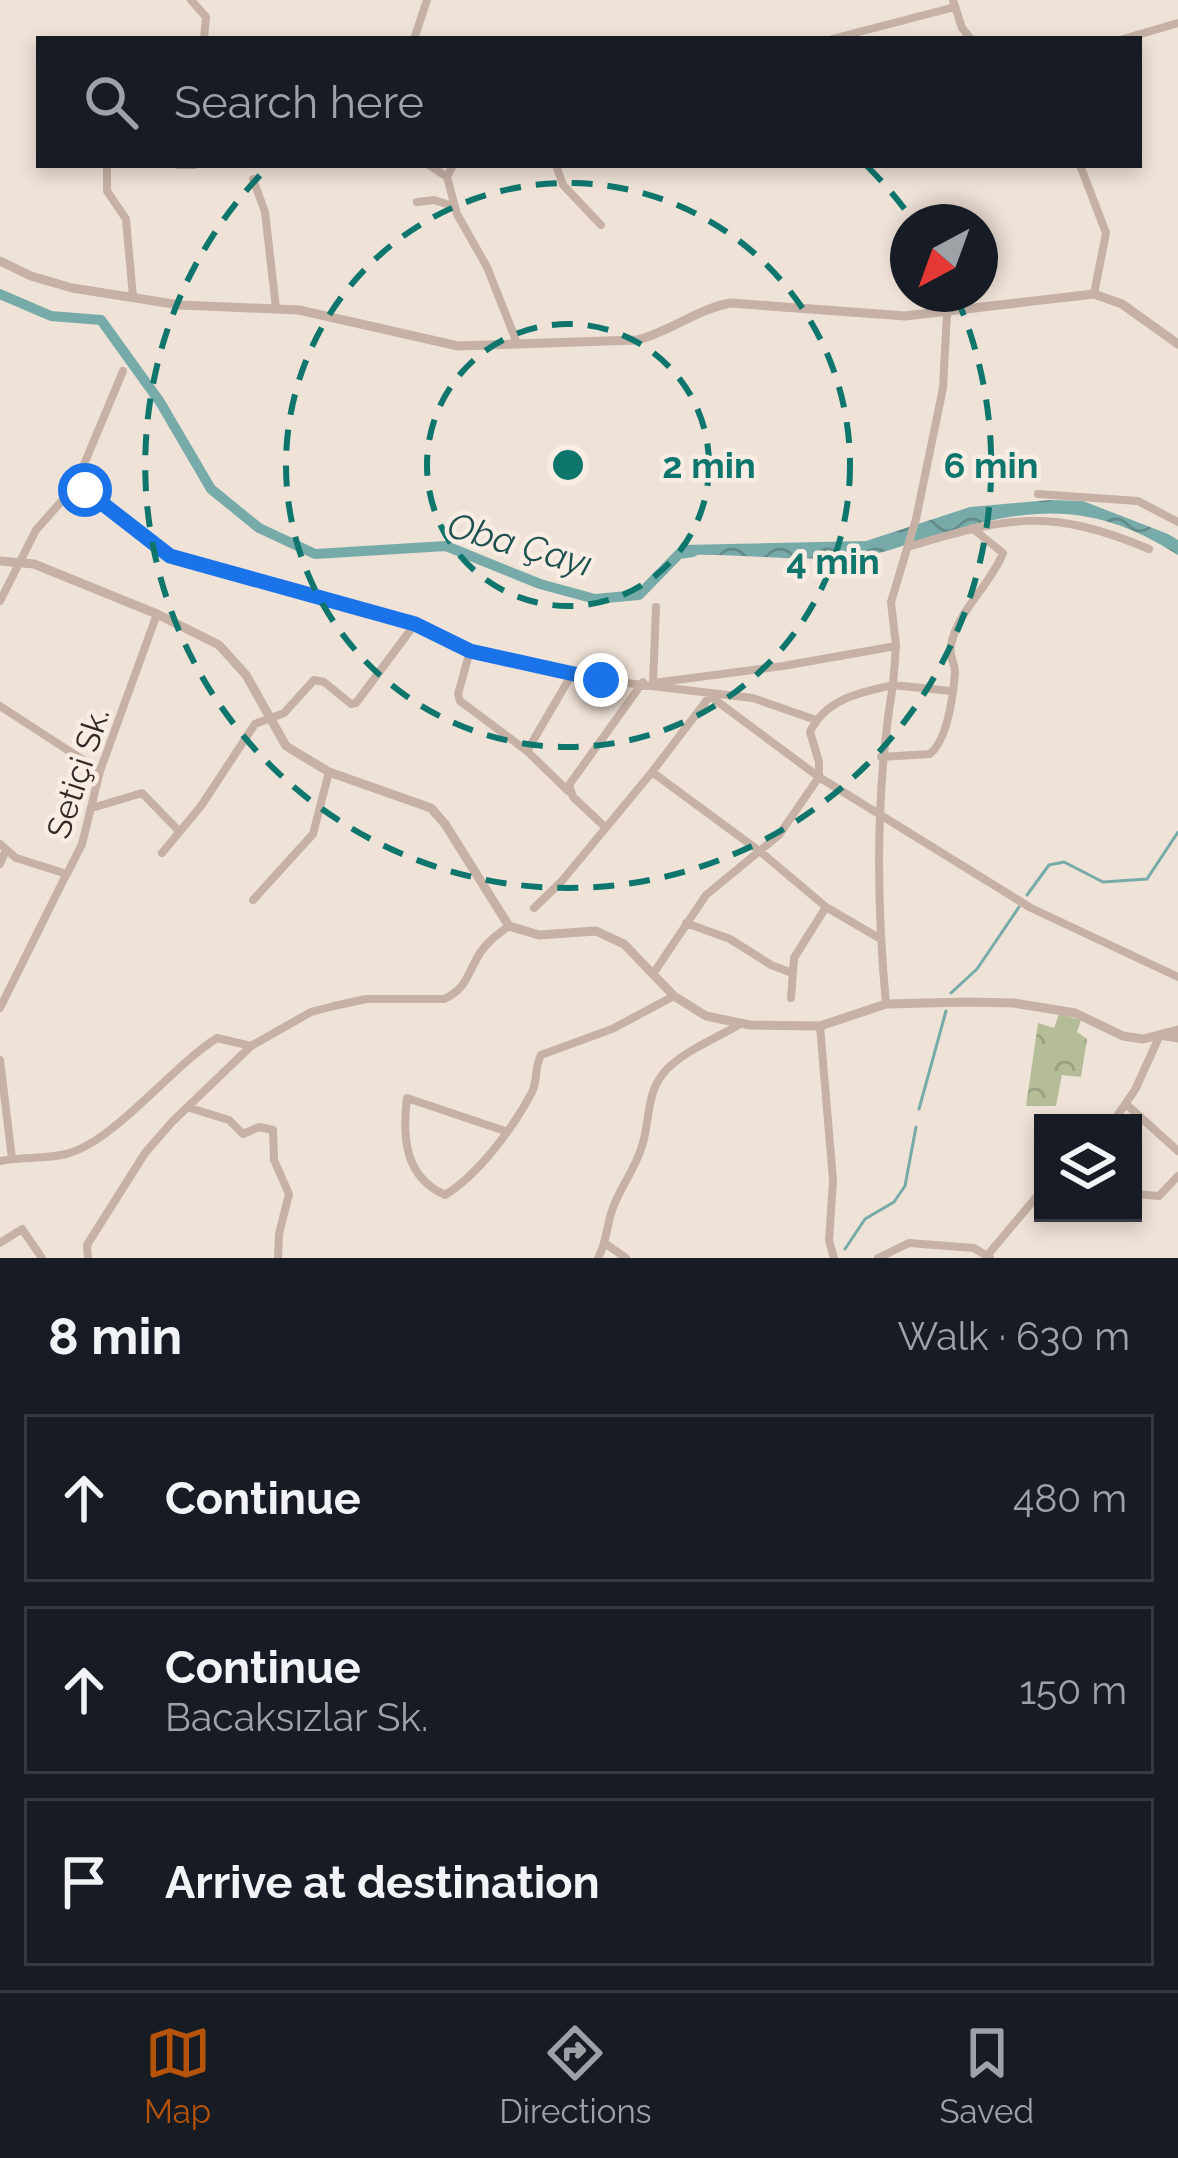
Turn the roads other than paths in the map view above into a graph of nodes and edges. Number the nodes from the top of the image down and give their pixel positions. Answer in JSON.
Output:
{"nodes":[{"id":1,"x":191,"y":0,"type":"edge"},
{"id":2,"x":427,"y":0,"type":"edge"},
{"id":3,"x":954,"y":4,"type":"edge"},
{"id":4,"x":1178,"y":22,"type":"edge"},
{"id":5,"x":203,"y":36,"type":"edge"},
{"id":6,"x":415,"y":36,"type":"edge"},
{"id":7,"x":842,"y":36,"type":"edge"},
{"id":8,"x":969,"y":36,"type":"edge"},
{"id":9,"x":1133,"y":36,"type":"edge"},
{"id":10,"x":107,"y":168,"type":"edge"},
{"id":11,"x":434,"y":168,"type":"edge"},
{"id":12,"x":452,"y":168,"type":"edge"},
{"id":13,"x":557,"y":168,"type":"edge"},
{"id":14,"x":1081,"y":168,"type":"edge"},
{"id":15,"x":447,"y":177,"type":"junction"},
{"id":16,"x":253,"y":179,"type":"dead end"},
{"id":17,"x":417,"y":202,"type":"dead end"},
{"id":18,"x":454,"y":206,"type":"junction"},
{"id":19,"x":601,"y":225,"type":"dead end"},
{"id":20,"x":0,"y":261,"type":"edge"},
{"id":21,"x":1094,"y":294,"type":"junction"},
{"id":22,"x":133,"y":297,"type":"junction"},
{"id":23,"x":277,"y":308,"type":"junction"},
{"id":24,"x":947,"y":313,"type":"junction"},
{"id":25,"x":517,"y":343,"type":"junction"},
{"id":26,"x":1178,"y":344,"type":"edge"},
{"id":27,"x":123,"y":370,"type":"dead end"},
{"id":28,"x":75,"y":486,"type":"junction"},
{"id":29,"x":1038,"y":494,"type":"dead end"},
{"id":30,"x":1178,"y":522,"type":"edge"},
{"id":31,"x":973,"y":528,"type":"junction"},
{"id":32,"x":909,"y":546,"type":"junction"},
{"id":33,"x":1149,"y":549,"type":"dead end"},
{"id":34,"x":0,"y":562,"type":"edge"},
{"id":35,"x":17,"y":562,"type":"junction"},
{"id":36,"x":0,"y":601,"type":"edge"},
{"id":37,"x":656,"y":607,"type":"dead end"},
{"id":38,"x":157,"y":614,"type":"junction"},
{"id":39,"x":415,"y":624,"type":"junction"},
{"id":40,"x":896,"y":646,"type":"junction"},
{"id":41,"x":470,"y":651,"type":"junction"},
{"id":42,"x":572,"y":674,"type":"junction"},
{"id":43,"x":648,"y":683,"type":"junction"},
{"id":44,"x":893,"y":685,"type":"junction"},
{"id":45,"x":951,"y":691,"type":"junction"},
{"id":46,"x":710,"y":696,"type":"junction"},
{"id":47,"x":0,"y":706,"type":"edge"},
{"id":48,"x":269,"y":716,"type":"junction"},
{"id":49,"x":816,"y":720,"type":"junction"},
{"id":50,"x":527,"y":751,"type":"junction"},
{"id":51,"x":881,"y":757,"type":"junction"},
{"id":52,"x":100,"y":771,"type":"junction"},
{"id":53,"x":329,"y":772,"type":"junction"},
{"id":54,"x":652,"y":772,"type":"junction"},
{"id":55,"x":819,"y":777,"type":"junction"},
{"id":56,"x":569,"y":792,"type":"junction"},
{"id":57,"x":92,"y":808,"type":"junction"},
{"id":58,"x":880,"y":815,"type":"junction"},
{"id":59,"x":605,"y":827,"type":"junction"},
{"id":60,"x":178,"y":830,"type":"junction"},
{"id":61,"x":3,"y":847,"type":"edge"},
{"id":62,"x":162,"y":853,"type":"dead end"},
{"id":63,"x":762,"y":853,"type":"junction"},
{"id":64,"x":0,"y":864,"type":"edge"},
{"id":65,"x":67,"y":874,"type":"junction"},
{"id":66,"x":253,"y":900,"type":"dead end"},
{"id":67,"x":826,"y":907,"type":"junction"},
{"id":68,"x":534,"y":908,"type":"dead end"},
{"id":69,"x":686,"y":923,"type":"junction"},
{"id":70,"x":508,"y":926,"type":"junction"},
{"id":71,"x":880,"y":938,"type":"junction"},
{"id":72,"x":792,"y":973,"type":"junction"},
{"id":73,"x":653,"y":974,"type":"junction"},
{"id":74,"x":1178,"y":977,"type":"edge"},
{"id":75,"x":674,"y":996,"type":"junction"},
{"id":76,"x":791,"y":998,"type":"dead end"},
{"id":77,"x":886,"y":1004,"type":"junction"},
{"id":78,"x":0,"y":1008,"type":"edge"},
{"id":79,"x":741,"y":1023,"type":"junction"},
{"id":80,"x":820,"y":1026,"type":"junction"},
{"id":81,"x":1178,"y":1034,"type":"edge"},
{"id":82,"x":1160,"y":1035,"type":"junction"},
{"id":83,"x":251,"y":1046,"type":"junction"},
{"id":84,"x":0,"y":1060,"type":"edge"},
{"id":85,"x":1126,"y":1104,"type":"junction"},
{"id":86,"x":190,"y":1108,"type":"junction"},
{"id":87,"x":1119,"y":1114,"type":"edge"},
{"id":88,"x":505,"y":1130,"type":"junction"},
{"id":89,"x":1178,"y":1151,"type":"edge"},
{"id":90,"x":12,"y":1159,"type":"junction"},
{"id":91,"x":0,"y":1161,"type":"edge"},
{"id":92,"x":1178,"y":1176,"type":"edge"},
{"id":93,"x":1142,"y":1195,"type":"edge"},
{"id":94,"x":1034,"y":1200,"type":"edge"},
{"id":95,"x":0,"y":1243,"type":"edge"},
{"id":96,"x":603,"y":1252,"type":"edge"},
{"id":97,"x":987,"y":1257,"type":"edge"},
{"id":98,"x":42,"y":1258,"type":"edge"},
{"id":99,"x":88,"y":1258,"type":"edge"},
{"id":100,"x":278,"y":1258,"type":"edge"},
{"id":101,"x":626,"y":1258,"type":"edge"},
{"id":102,"x":834,"y":1258,"type":"edge"},
{"id":103,"x":878,"y":1258,"type":"edge"}],
"edges":[{"from":1,"to":5,"type":"street"},
{"from":2,"to":6,"type":"street"},
{"from":3,"to":7,"type":"street"},
{"from":3,"to":8,"type":"street"},
{"from":4,"to":9,"type":"street"},
{"from":10,"to":22,"type":"street"},
{"from":11,"to":15,"type":"street"},
{"from":12,"to":15,"type":"street"},
{"from":13,"to":19,"type":"street"},
{"from":14,"to":21,"type":"street"},
{"from":15,"to":18,"type":"street"},
{"from":16,"to":23,"type":"street"},
{"from":17,"to":18,"type":"street"},
{"from":18,"to":25,"type":"street"},
{"from":20,"to":22,"type":"street"},
{"from":21,"to":24,"type":"street"},
{"from":21,"to":26,"type":"street"},
{"from":22,"to":23,"type":"street"},
{"from":23,"to":25,"type":"street"},
{"from":24,"to":25,"type":"street"},
{"from":24,"to":32,"type":"street"},
{"from":27,"to":28,"type":"street"},
{"from":28,"to":35,"type":"street"},
{"from":28,"to":39,"type":"street"},
{"from":29,"to":30,"type":"street"},
{"from":31,"to":32,"type":"street"},
{"from":31,"to":33,"type":"street"},
{"from":31,"to":45,"type":"street"},
{"from":32,"to":40,"type":"street"},
{"from":34,"to":35,"type":"street"},
{"from":35,"to":36,"type":"street"},
{"from":35,"to":38,"type":"street"},
{"from":37,"to":43,"type":"street"},
{"from":38,"to":48,"type":"street"},
{"from":38,"to":52,"type":"street","name":"Setiçi Sk."},
{"from":39,"to":41,"type":"street"},
{"from":39,"to":48,"type":"street"},
{"from":40,"to":43,"type":"street"},
{"from":40,"to":44,"type":"street"},
{"from":41,"to":42,"type":"street"},
{"from":41,"to":50,"type":"street"},
{"from":42,"to":43,"type":"street"},
{"from":42,"to":50,"type":"street"},
{"from":43,"to":46,"type":"street"},
{"from":43,"to":56,"type":"street"},
{"from":44,"to":45,"type":"street"},
{"from":44,"to":49,"type":"street"},
{"from":44,"to":51,"type":"street"},
{"from":45,"to":51,"type":"street"},
{"from":46,"to":49,"type":"street"},
{"from":46,"to":54,"type":"street"},
{"from":46,"to":55,"type":"street"},
{"from":47,"to":52,"type":"street"},
{"from":48,"to":53,"type":"street"},
{"from":48,"to":60,"type":"street"},
{"from":49,"to":55,"type":"street"},
{"from":50,"to":56,"type":"street"},
{"from":51,"to":58,"type":"street"},
{"from":52,"to":57,"type":"street","name":"Setiçi Sk."},
{"from":53,"to":66,"type":"street"},
{"from":53,"to":70,"type":"street"},
{"from":54,"to":59,"type":"street"},
{"from":54,"to":63,"type":"street"},
{"from":55,"to":58,"type":"street"},
{"from":55,"to":63,"type":"street"},
{"from":56,"to":59,"type":"street"},
{"from":57,"to":60,"type":"street"},
{"from":57,"to":65,"type":"street","name":"Setiçi Sk."},
{"from":58,"to":71,"type":"street"},
{"from":58,"to":74,"type":"street"},
{"from":59,"to":68,"type":"street"},
{"from":60,"to":62,"type":"street"},
{"from":61,"to":64,"type":"street"},
{"from":61,"to":65,"type":"street","name":"Setiçi Sk."},
{"from":63,"to":67,"type":"street"},
{"from":63,"to":69,"type":"street"},
{"from":65,"to":78,"type":"street"},
{"from":67,"to":71,"type":"street"},
{"from":67,"to":72,"type":"street"},
{"from":69,"to":72,"type":"street"},
{"from":69,"to":73,"type":"street"},
{"from":70,"to":73,"type":"street"},
{"from":70,"to":83,"type":"street"},
{"from":71,"to":77,"type":"street"},
{"from":72,"to":76,"type":"street"},
{"from":73,"to":75,"type":"street"},
{"from":75,"to":79,"type":"street"},
{"from":75,"to":88,"type":"street"},
{"from":77,"to":80,"type":"street"},
{"from":77,"to":82,"type":"street"},
{"from":79,"to":80,"type":"street"},
{"from":79,"to":96,"type":"street"},
{"from":80,"to":102,"type":"street"},
{"from":81,"to":82,"type":"street"},
{"from":82,"to":85,"type":"street"},
{"from":83,"to":86,"type":"street"},
{"from":83,"to":90,"type":"street"},
{"from":84,"to":90,"type":"street"},
{"from":85,"to":87,"type":"street"},
{"from":85,"to":89,"type":"street"},
{"from":86,"to":99,"type":"street"},
{"from":86,"to":100,"type":"street"},
{"from":88,"to":88,"type":"street"},
{"from":90,"to":91,"type":"street"},
{"from":92,"to":93,"type":"street"},
{"from":94,"to":97,"type":"street"},
{"from":95,"to":98,"type":"street"},
{"from":96,"to":101,"type":"street"},
{"from":97,"to":103,"type":"street"}]}
